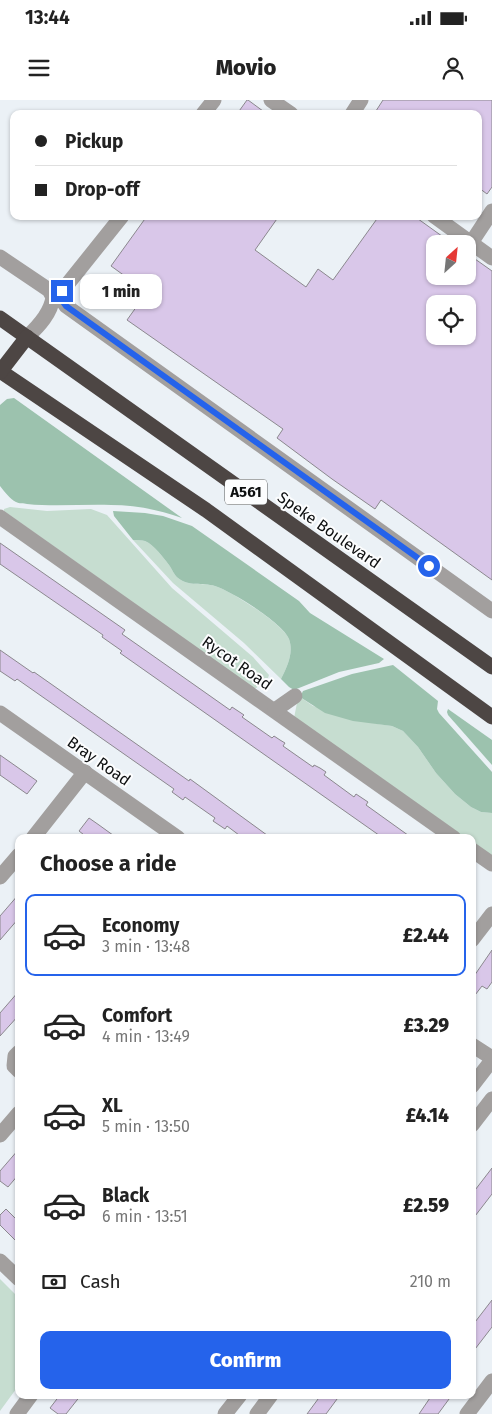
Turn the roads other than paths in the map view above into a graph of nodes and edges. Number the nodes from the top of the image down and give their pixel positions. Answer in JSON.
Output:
{"nodes":[{"id":1,"x":214,"y":100,"type":"edge"},
{"id":2,"x":271,"y":100,"type":"edge"},
{"id":3,"x":206,"y":110,"type":"edge"},
{"id":4,"x":285,"y":110,"type":"edge"},
{"id":5,"x":492,"y":211,"type":"edge"},
{"id":6,"x":118,"y":220,"type":"edge"},
{"id":7,"x":439,"y":220,"type":"edge"},
{"id":8,"x":460,"y":235,"type":"edge"},
{"id":9,"x":476,"y":235,"type":"edge"},
{"id":10,"x":476,"y":247,"type":"edge"},
{"id":11,"x":0,"y":257,"type":"edge"},
{"id":12,"x":492,"y":258,"type":"edge"},
{"id":13,"x":55,"y":291,"type":"junction"},
{"id":14,"x":0,"y":318,"type":"edge"},
{"id":15,"x":27,"y":337,"type":"junction"},
{"id":16,"x":0,"y":372,"type":"edge"},
{"id":17,"x":0,"y":517,"type":"edge"},
{"id":18,"x":492,"y":611,"type":"edge"},
{"id":19,"x":492,"y":667,"type":"edge"},
{"id":20,"x":295,"y":696,"type":"dead end"},
{"id":21,"x":275,"y":710,"type":"junction"},
{"id":22,"x":0,"y":713,"type":"edge"},
{"id":23,"x":492,"y":717,"type":"edge"},
{"id":24,"x":85,"y":772,"type":"junction"},
{"id":25,"x":36,"y":834,"type":"edge"},
{"id":26,"x":172,"y":834,"type":"edge"},
{"id":27,"x":448,"y":834,"type":"edge"},
{"id":28,"x":476,"y":853,"type":"edge"},
{"id":29,"x":15,"y":859,"type":"edge"},
{"id":30,"x":492,"y":864,"type":"edge"},
{"id":31,"x":0,"y":876,"type":"edge"},
{"id":32,"x":492,"y":914,"type":"edge"},
{"id":33,"x":476,"y":935,"type":"edge"},
{"id":34,"x":476,"y":1048,"type":"edge"},
{"id":35,"x":492,"y":1059,"type":"edge"},
{"id":36,"x":476,"y":1081,"type":"edge"},
{"id":37,"x":492,"y":1099,"type":"edge"},
{"id":38,"x":15,"y":1118,"type":"edge"},
{"id":39,"x":476,"y":1120,"type":"edge"},
{"id":40,"x":0,"y":1135,"type":"edge"},
{"id":41,"x":0,"y":1261,"type":"edge"},
{"id":42,"x":15,"y":1275,"type":"edge"},
{"id":43,"x":492,"y":1381,"type":"edge"},
{"id":44,"x":28,"y":1399,"type":"edge"},
{"id":45,"x":237,"y":1399,"type":"edge"},
{"id":46,"x":268,"y":1399,"type":"edge"},
{"id":47,"x":17,"y":1414,"type":"edge"},
{"id":48,"x":225,"y":1414,"type":"edge"},
{"id":49,"x":256,"y":1414,"type":"edge"},
{"id":50,"x":467,"y":1414,"type":"edge"}],
"edges":[{"from":1,"to":3,"type":"street"},
{"from":2,"to":4,"type":"street"},
{"from":5,"to":9,"type":"street"},
{"from":6,"to":13,"type":"street"},
{"from":7,"to":8,"type":"street"},
{"from":10,"to":12,"type":"street"},
{"from":11,"to":13,"type":"street"},
{"from":13,"to":15,"type":"street"},
{"from":13,"to":18,"type":"street"},
{"from":14,"to":15,"type":"highway","name":"Speke Boulevard","number":"A561"},
{"from":15,"to":16,"type":"highway","number":"A561"},
{"from":15,"to":19,"type":"highway","name":"Speke Boulevard","number":"A561"},
{"from":16,"to":23,"type":"highway","number":"A561"},
{"from":17,"to":21,"type":"street","name":"Rycot Road"},
{"from":20,"to":21,"type":"street"},
{"from":21,"to":27,"type":"street","name":"Rycot Road"},
{"from":22,"to":24,"type":"street","name":"Bray Road"},
{"from":24,"to":25,"type":"street"},
{"from":24,"to":26,"type":"street","name":"Bray Road"},
{"from":28,"to":30,"type":"street"},
{"from":29,"to":31,"type":"street"},
{"from":32,"to":33,"type":"street"},
{"from":34,"to":35,"type":"street"},
{"from":35,"to":36,"type":"street"},
{"from":37,"to":39,"type":"street"},
{"from":38,"to":40,"type":"street"},
{"from":41,"to":42,"type":"street"},
{"from":43,"to":50,"type":"street"},
{"from":44,"to":47,"type":"street"},
{"from":45,"to":48,"type":"street"},
{"from":46,"to":49,"type":"street"}]}
